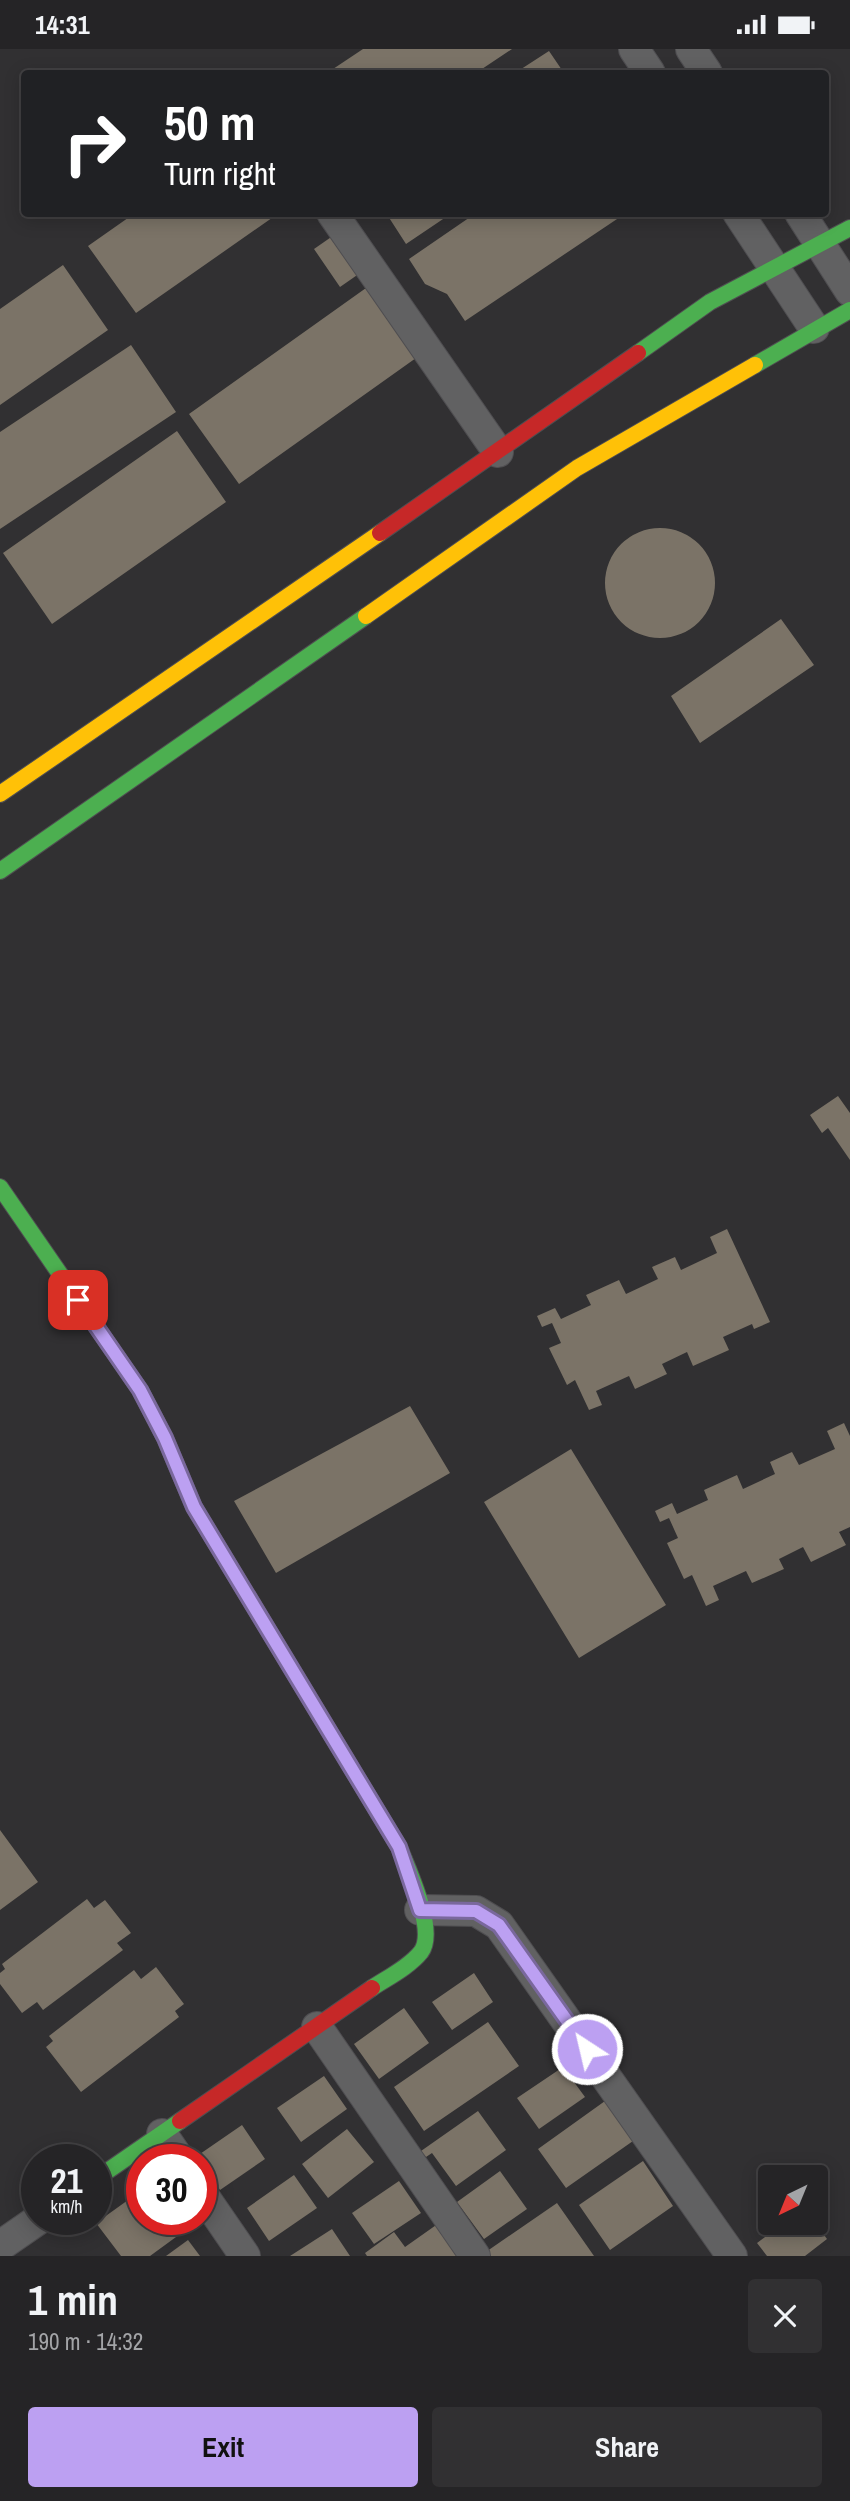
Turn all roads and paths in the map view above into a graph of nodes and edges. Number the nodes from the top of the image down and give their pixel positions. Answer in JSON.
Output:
{"nodes":[{"id":1,"x":634,"y":49,"type":"edge"},
{"id":2,"x":691,"y":49,"type":"edge"},
{"id":3,"x":648,"y":70,"type":"edge"},
{"id":4,"x":705,"y":70,"type":"edge"},
{"id":5,"x":335,"y":217,"type":"edge"},
{"id":6,"x":740,"y":217,"type":"edge"},
{"id":7,"x":803,"y":217,"type":"edge"},
{"id":8,"x":850,"y":228,"type":"edge"},
{"id":9,"x":820,"y":243,"type":"junction"},
{"id":10,"x":772,"y":268,"type":"junction"},
{"id":11,"x":850,"y":291,"type":"edge"},
{"id":12,"x":850,"y":310,"type":"edge"},
{"id":13,"x":814,"y":328,"type":"junction"},
{"id":14,"x":498,"y":452,"type":"junction"},
{"id":15,"x":0,"y":795,"type":"edge"},
{"id":16,"x":0,"y":871,"type":"edge"},
{"id":17,"x":0,"y":1187,"type":"edge"},
{"id":18,"x":417,"y":1899,"type":"junction"},
{"id":19,"x":317,"y":2027,"type":"junction"},
{"id":20,"x":162,"y":2134,"type":"junction"},
{"id":21,"x":169,"y":2144,"type":"edge"},
{"id":22,"x":112,"y":2168,"type":"edge"},
{"id":23,"x":217,"y":2215,"type":"edge"},
{"id":24,"x":21,"y":2231,"type":"edge"},
{"id":25,"x":0,"y":2246,"type":"edge"},
{"id":26,"x":245,"y":2256,"type":"edge"},
{"id":27,"x":475,"y":2256,"type":"edge"},
{"id":28,"x":732,"y":2256,"type":"edge"}],
"edges":[{"from":1,"to":3,"type":"street"},
{"from":2,"to":4,"type":"street"},
{"from":5,"to":14,"type":"street"},
{"from":6,"to":10,"type":"street"},
{"from":7,"to":9,"type":"street"},
{"from":8,"to":9,"type":"street"},
{"from":9,"to":10,"type":"street"},
{"from":9,"to":11,"type":"street"},
{"from":10,"to":13,"type":"street"},
{"from":10,"to":14,"type":"street"},
{"from":12,"to":13,"type":"street"},
{"from":13,"to":16,"type":"street"},
{"from":14,"to":15,"type":"street"},
{"from":17,"to":18,"type":"street"},
{"from":18,"to":19,"type":"street"},
{"from":18,"to":28,"type":"street"},
{"from":19,"to":20,"type":"street"},
{"from":19,"to":27,"type":"street"},
{"from":20,"to":21,"type":"street"},
{"from":20,"to":22,"type":"street"},
{"from":23,"to":26,"type":"street"},
{"from":24,"to":25,"type":"street"}]}
